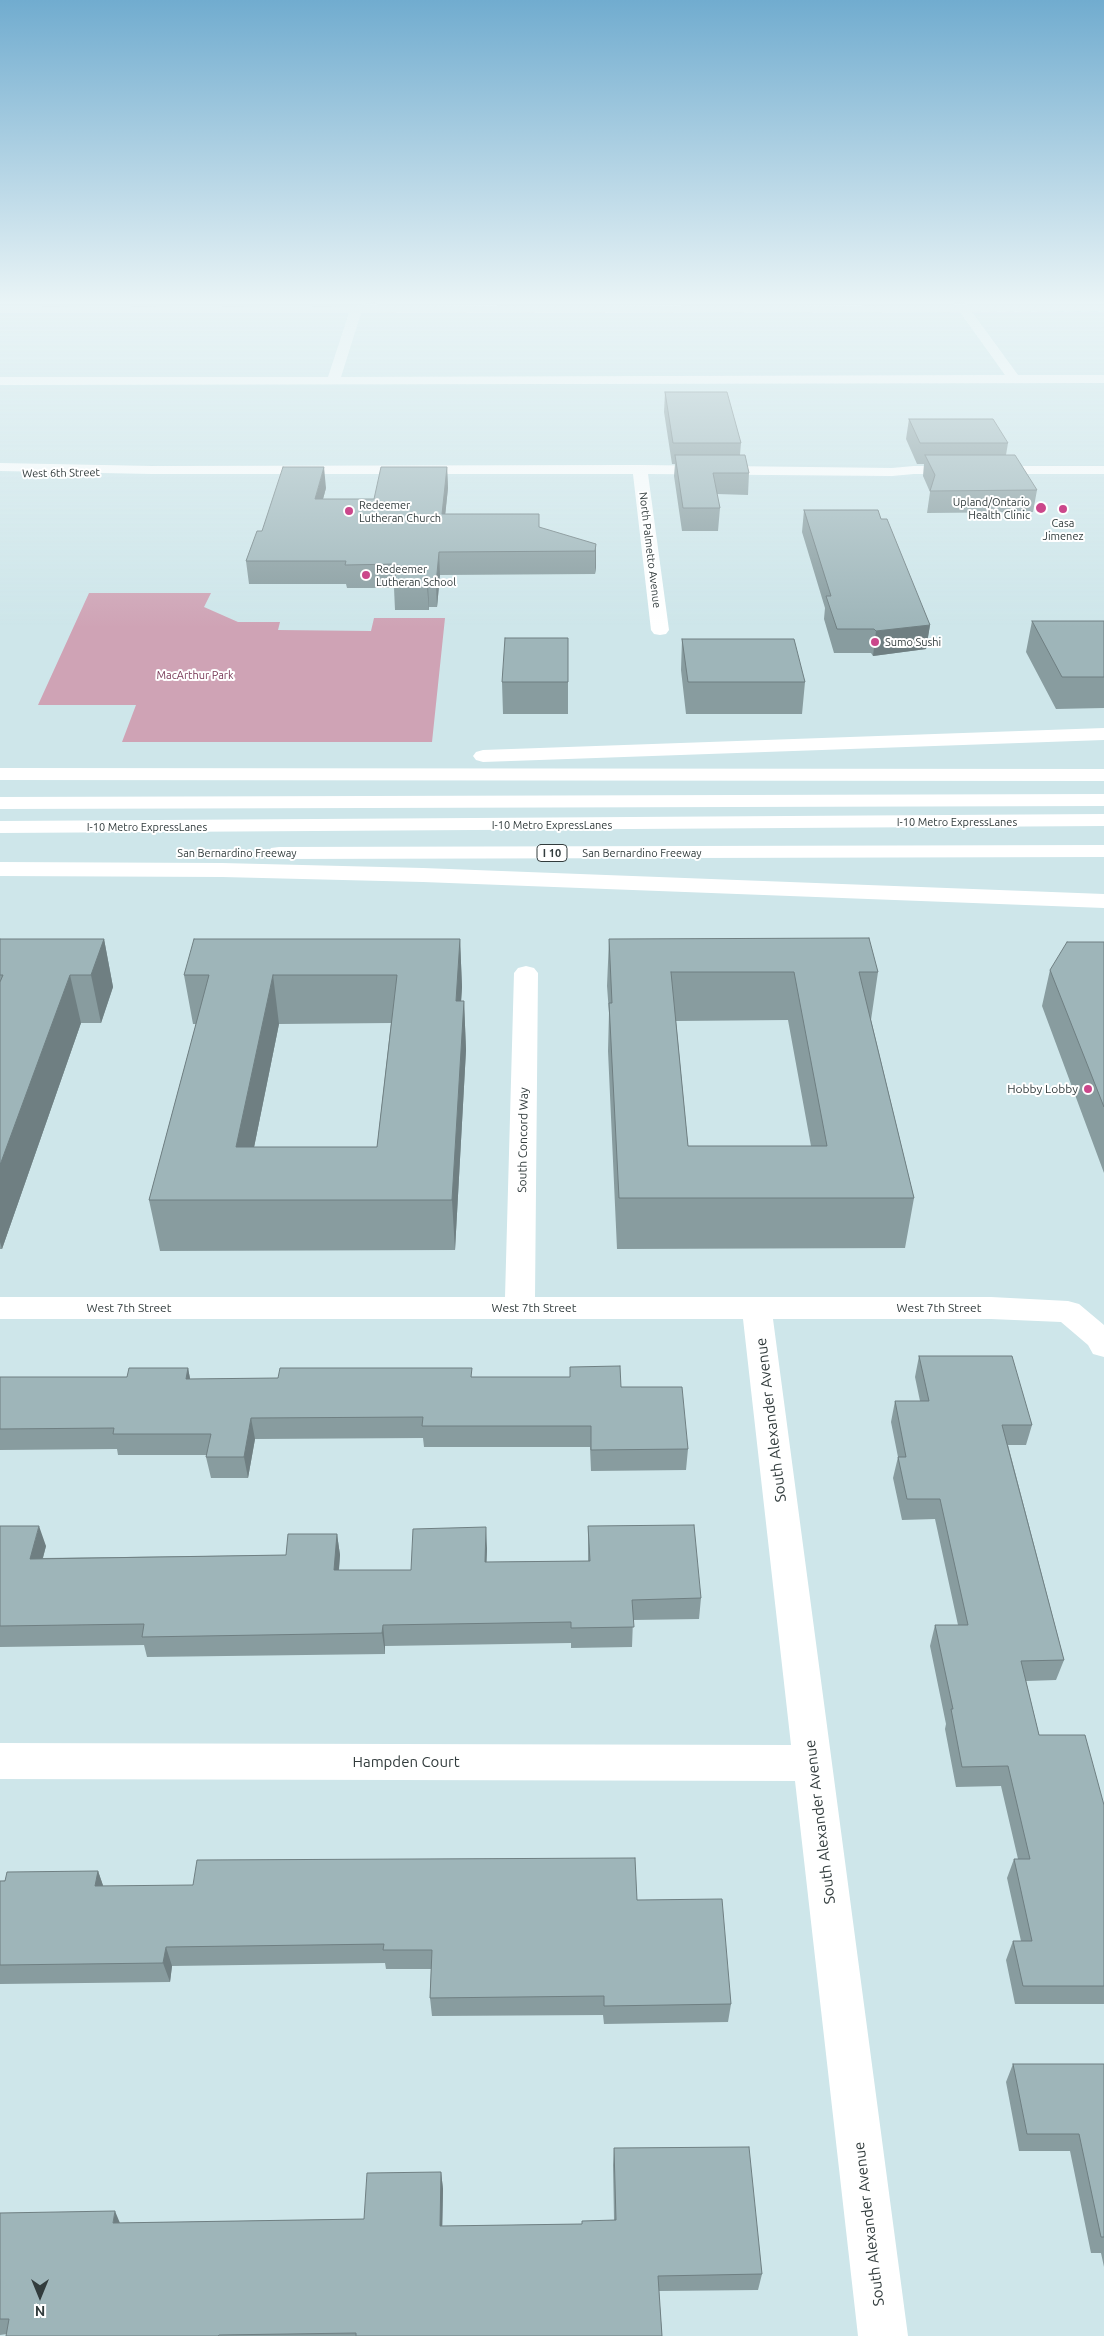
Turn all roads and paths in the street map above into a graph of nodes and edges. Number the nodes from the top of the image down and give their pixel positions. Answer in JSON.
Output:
{"nodes":[{"id":1,"x":1,"y":470,"type":"edge"},
{"id":2,"x":640,"y":470,"type":"junction"},
{"id":3,"x":1104,"y":470,"type":"edge"},
{"id":4,"x":892,"y":472,"type":"junction"},
{"id":5,"x":1104,"y":477,"type":"edge"},
{"id":6,"x":660,"y":630,"type":"dead end"},
{"id":7,"x":1104,"y":734,"type":"edge"},
{"id":8,"x":0,"y":774,"type":"edge"},
{"id":9,"x":35,"y":774,"type":"junction"},
{"id":10,"x":1104,"y":777,"type":"edge"},
{"id":11,"x":1104,"y":800,"type":"edge"},
{"id":12,"x":458,"y":801,"type":"junction"},
{"id":13,"x":0,"y":802,"type":"edge"},
{"id":14,"x":1104,"y":820,"type":"edge"},
{"id":15,"x":0,"y":827,"type":"edge"},
{"id":16,"x":324,"y":827,"type":"junction"},
{"id":17,"x":1104,"y":851,"type":"edge"},
{"id":18,"x":0,"y":853,"type":"edge"},
{"id":19,"x":683,"y":853,"type":"junction"},
{"id":20,"x":0,"y":869,"type":"edge"},
{"id":21,"x":1104,"y":901,"type":"edge"},
{"id":22,"x":526,"y":973,"type":"dead end"},
{"id":23,"x":520,"y":1307,"type":"junction"},
{"id":24,"x":0,"y":1308,"type":"edge"},
{"id":25,"x":757,"y":1309,"type":"junction"},
{"id":26,"x":1104,"y":1346,"type":"edge"},
{"id":27,"x":0,"y":1761,"type":"edge"},
{"id":28,"x":812,"y":1763,"type":"junction"},
{"id":29,"x":883,"y":2336,"type":"edge"}],
"edges":[{"from":1,"to":2,"type":"main road","name":"West 6th Street"},
{"from":2,"to":4,"type":"main road","name":"West 6th Street"},
{"from":2,"to":6,"type":"main road","name":"North Palmetto Avenue"},
{"from":3,"to":4,"type":"main road","name":"West 6th Street"},
{"from":4,"to":5,"type":"main road","name":"West 6th Street"},
{"from":7,"to":9,"type":"main road"},
{"from":8,"to":9,"type":"main road"},
{"from":9,"to":10,"type":"main road"},
{"from":10,"to":12,"type":"main road"},
{"from":11,"to":12,"type":"main road","name":"I-10 Metro ExpressLanes"},
{"from":12,"to":13,"type":"main road","name":"I-10 Metro ExpressLanes"},
{"from":14,"to":16,"type":"main road","name":"I-10 Metro ExpressLanes"},
{"from":15,"to":16,"type":"main road","name":"I-10 Metro ExpressLanes"},
{"from":16,"to":19,"type":"main road"},
{"from":17,"to":19,"type":"main road","name":"San Bernardino Freeway","number":"I 10"},
{"from":18,"to":19,"type":"main road","name":"San Bernardino Freeway","number":"I 10"},
{"from":20,"to":21,"type":"main road"},
{"from":22,"to":23,"type":"main road","name":"South Concord Way"},
{"from":23,"to":24,"type":"main road","name":"West 7th Street"},
{"from":23,"to":25,"type":"main road","name":"West 7th Street"},
{"from":25,"to":26,"type":"main road","name":"West 7th Street"},
{"from":25,"to":28,"type":"main road","name":"South Alexander Avenue"},
{"from":27,"to":28,"type":"main road","name":"Hampden Court"},
{"from":28,"to":29,"type":"main road","name":"South Alexander Avenue"}]}
